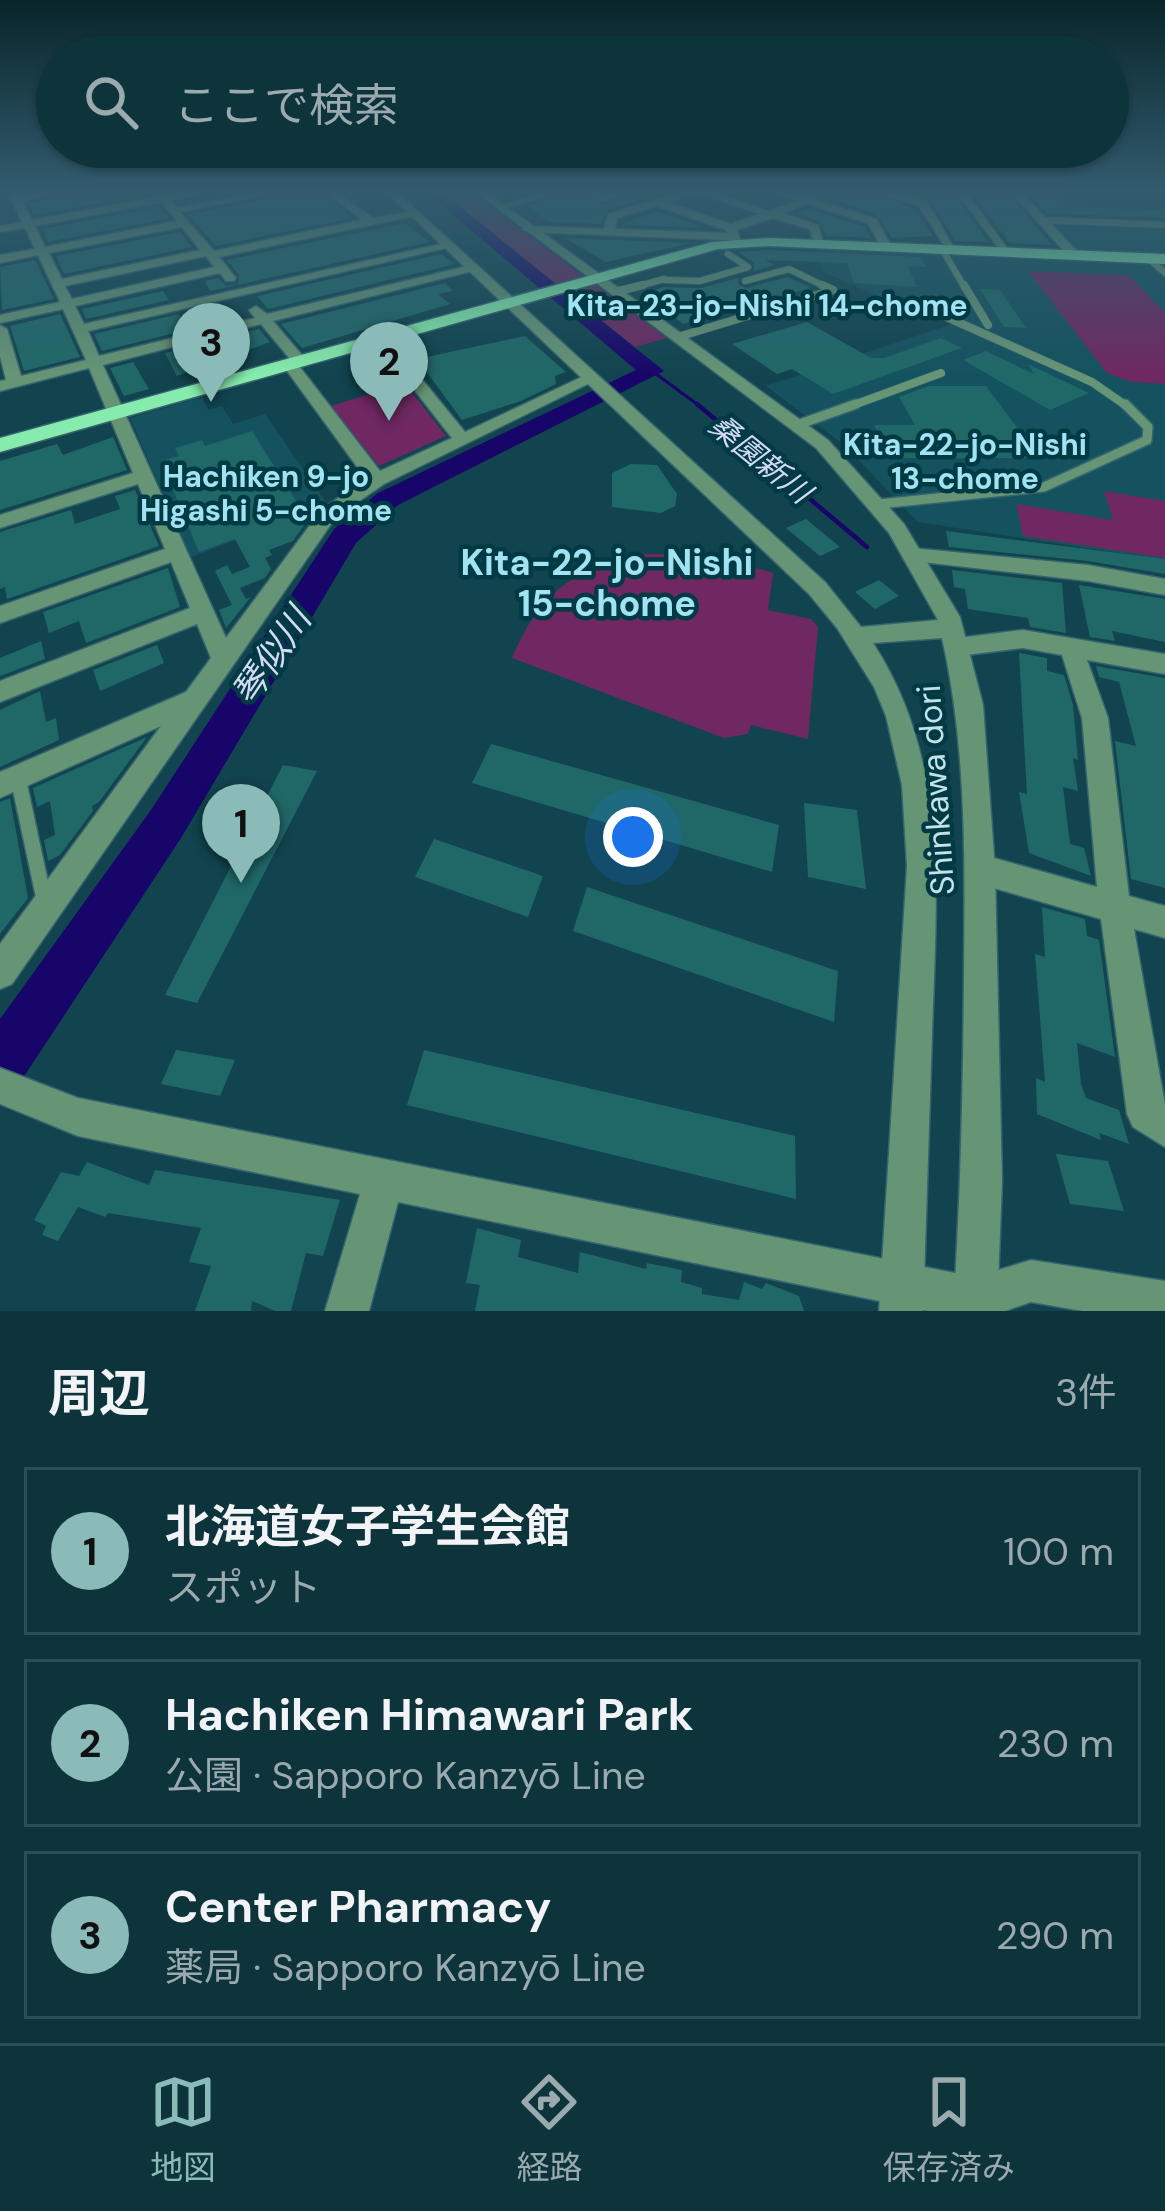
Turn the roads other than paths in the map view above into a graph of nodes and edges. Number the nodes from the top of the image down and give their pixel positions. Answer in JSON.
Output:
{"nodes":[{"id":1,"x":44,"y":254,"type":"edge"},
{"id":2,"x":62,"y":254,"type":"edge"},
{"id":3,"x":72,"y":254,"type":"edge"},
{"id":4,"x":210,"y":254,"type":"joint"},
{"id":5,"x":403,"y":254,"type":"edge"},
{"id":6,"x":458,"y":254,"type":"edge"},
{"id":7,"x":563,"y":254,"type":"edge"},
{"id":8,"x":684,"y":254,"type":"edge"},
{"id":9,"x":736,"y":254,"type":"edge"},
{"id":10,"x":950,"y":254,"type":"edge"},
{"id":11,"x":1056,"y":254,"type":"edge"},
{"id":12,"x":1074,"y":255,"type":"joint"},
{"id":13,"x":46,"y":258,"type":"junction"},
{"id":14,"x":1156,"y":258,"type":"edge"},
{"id":15,"x":0,"y":259,"type":"edge"},
{"id":16,"x":642,"y":264,"type":"junction"},
{"id":17,"x":472,"y":267,"type":"junction"},
{"id":18,"x":223,"y":269,"type":"junction"},
{"id":19,"x":1165,"y":273,"type":"edge"},
{"id":20,"x":665,"y":280,"type":"junction"},
{"id":21,"x":745,"y":281,"type":"dead end"},
{"id":22,"x":59,"y":284,"type":"junction"},
{"id":23,"x":605,"y":285,"type":"junction"},
{"id":24,"x":242,"y":292,"type":"junction"},
{"id":25,"x":509,"y":301,"type":"junction"},
{"id":26,"x":65,"y":304,"type":"junction"},
{"id":27,"x":942,"y":315,"type":"dead end"},
{"id":28,"x":0,"y":319,"type":"edge"},
{"id":29,"x":264,"y":320,"type":"junction"},
{"id":30,"x":988,"y":326,"type":"dead end"},
{"id":31,"x":0,"y":329,"type":"edge"},
{"id":32,"x":80,"y":329,"type":"junction"},
{"id":33,"x":678,"y":337,"type":"junction"},
{"id":34,"x":381,"y":338,"type":"junction"},
{"id":35,"x":95,"y":362,"type":"junction"},
{"id":36,"x":295,"y":362,"type":"junction"},
{"id":37,"x":941,"y":373,"type":"dead end"},
{"id":38,"x":8,"y":384,"type":"edge"},
{"id":39,"x":602,"y":387,"type":"junction"},
{"id":40,"x":118,"y":412,"type":"junction"},
{"id":41,"x":797,"y":425,"type":"junction"},
{"id":42,"x":462,"y":440,"type":"junction"},
{"id":43,"x":0,"y":445,"type":"edge"},
{"id":44,"x":143,"y":476,"type":"junction"},
{"id":45,"x":377,"y":480,"type":"junction"},
{"id":46,"x":879,"y":504,"type":"junction"},
{"id":47,"x":0,"y":522,"type":"edge"},
{"id":48,"x":176,"y":553,"type":"junction"},
{"id":49,"x":912,"y":555,"type":"junction"},
{"id":50,"x":1165,"y":587,"type":"edge"},
{"id":51,"x":202,"y":614,"type":"junction"},
{"id":52,"x":0,"y":615,"type":"edge"},
{"id":53,"x":857,"y":636,"type":"junction"},
{"id":54,"x":955,"y":637,"type":"junction"},
{"id":55,"x":1071,"y":646,"type":"junction"},
{"id":56,"x":225,"y":662,"type":"junction"},
{"id":57,"x":1165,"y":664,"type":"edge"},
{"id":58,"x":0,"y":692,"type":"edge"},
{"id":59,"x":199,"y":698,"type":"junction"},
{"id":60,"x":9,"y":781,"type":"edge"},
{"id":61,"x":980,"y":869,"type":"junction"},
{"id":62,"x":1115,"y":908,"type":"junction"},
{"id":63,"x":46,"y":910,"type":"junction"},
{"id":64,"x":1165,"y":922,"type":"edge"},
{"id":65,"x":0,"y":972,"type":"edge"},
{"id":66,"x":16,"y":1092,"type":"edge"},
{"id":67,"x":1165,"y":1128,"type":"edge"},
{"id":68,"x":385,"y":1177,"type":"junction"},
{"id":69,"x":902,"y":1296,"type":"edge"},
{"id":70,"x":1138,"y":1303,"type":"edge"},
{"id":71,"x":975,"y":1305,"type":"edge"},
{"id":72,"x":347,"y":1311,"type":"edge"}],
"edges":[{"from":1,"to":13,"type":"street"},
{"from":2,"to":13,"type":"street"},
{"from":3,"to":13,"type":"street"},
{"from":4,"to":18,"type":"street"},
{"from":4,"to":22,"type":"street"},
{"from":5,"to":24,"type":"street"},
{"from":6,"to":17,"type":"street","name":"Shinkawa dori"},
{"from":7,"to":23,"type":"street","name":"Shinkawa dori"},
{"from":8,"to":16,"type":"main road"},
{"from":9,"to":20,"type":"lane"},
{"from":10,"to":30,"type":"lane"},
{"from":11,"to":12,"type":"main road"},
{"from":12,"to":14,"type":"main road"},
{"from":13,"to":15,"type":"street"},
{"from":13,"to":22,"type":"street"},
{"from":14,"to":19,"type":"lane"},
{"from":16,"to":20,"type":"lane"},
{"from":16,"to":23,"type":"main road"},
{"from":17,"to":25,"type":"street","name":"Shinkawa dori"},
{"from":17,"to":29,"type":"street"},
{"from":18,"to":24,"type":"street"},
{"from":18,"to":26,"type":"street"},
{"from":20,"to":23,"type":"lane"},
{"from":21,"to":33,"type":"lane"},
{"from":22,"to":26,"type":"street"},
{"from":23,"to":25,"type":"main road"},
{"from":23,"to":33,"type":"street","name":"Shinkawa dori"},
{"from":24,"to":29,"type":"street"},
{"from":24,"to":32,"type":"street"},
{"from":25,"to":34,"type":"main road"},
{"from":25,"to":39,"type":"street","name":"Shinkawa dori"},
{"from":26,"to":28,"type":"street"},
{"from":26,"to":32,"type":"street"},
{"from":27,"to":46,"type":"lane"},
{"from":29,"to":35,"type":"street"},
{"from":29,"to":36,"type":"street"},
{"from":31,"to":38,"type":"street"},
{"from":32,"to":35,"type":"street"},
{"from":33,"to":41,"type":"street","name":"Shinkawa dori"},
{"from":34,"to":36,"type":"main road"},
{"from":34,"to":42,"type":"street"},
{"from":35,"to":38,"type":"street"},
{"from":35,"to":40,"type":"street"},
{"from":36,"to":40,"type":"main road"},
{"from":36,"to":45,"type":"street"},
{"from":37,"to":41,"type":"lane"},
{"from":39,"to":42,"type":"street"},
{"from":39,"to":53,"type":"street","name":"Shinkawa dori"},
{"from":40,"to":43,"type":"main road"},
{"from":40,"to":44,"type":"street"},
{"from":41,"to":46,"type":"street","name":"Shinkawa dori"},
{"from":42,"to":45,"type":"street"},
{"from":44,"to":47,"type":"street"},
{"from":44,"to":48,"type":"street"},
{"from":45,"to":56,"type":"street"},
{"from":46,"to":49,"type":"street","name":"Shinkawa dori"},
{"from":48,"to":51,"type":"street"},
{"from":48,"to":52,"type":"street"},
{"from":49,"to":50,"type":"street"},
{"from":49,"to":54,"type":"street","name":"Shinkawa dori"},
{"from":51,"to":56,"type":"street"},
{"from":51,"to":58,"type":"street"},
{"from":53,"to":54,"type":"street"},
{"from":53,"to":69,"type":"street","name":"Shinkawa dori"},
{"from":54,"to":55,"type":"street"},
{"from":54,"to":61,"type":"street","name":"Shinkawa dori"},
{"from":55,"to":57,"type":"street"},
{"from":55,"to":62,"type":"street"},
{"from":56,"to":59,"type":"street"},
{"from":59,"to":60,"type":"street"},
{"from":59,"to":63,"type":"street"},
{"from":60,"to":63,"type":"lane"},
{"from":61,"to":62,"type":"street"},
{"from":61,"to":71,"type":"street","name":"Shinkawa dori"},
{"from":62,"to":64,"type":"street"},
{"from":62,"to":67,"type":"street"},
{"from":63,"to":65,"type":"street"},
{"from":66,"to":68,"type":"street"},
{"from":68,"to":69,"type":"street"},
{"from":68,"to":72,"type":"street"},
{"from":69,"to":71,"type":"street"},
{"from":70,"to":71,"type":"street"}]}
